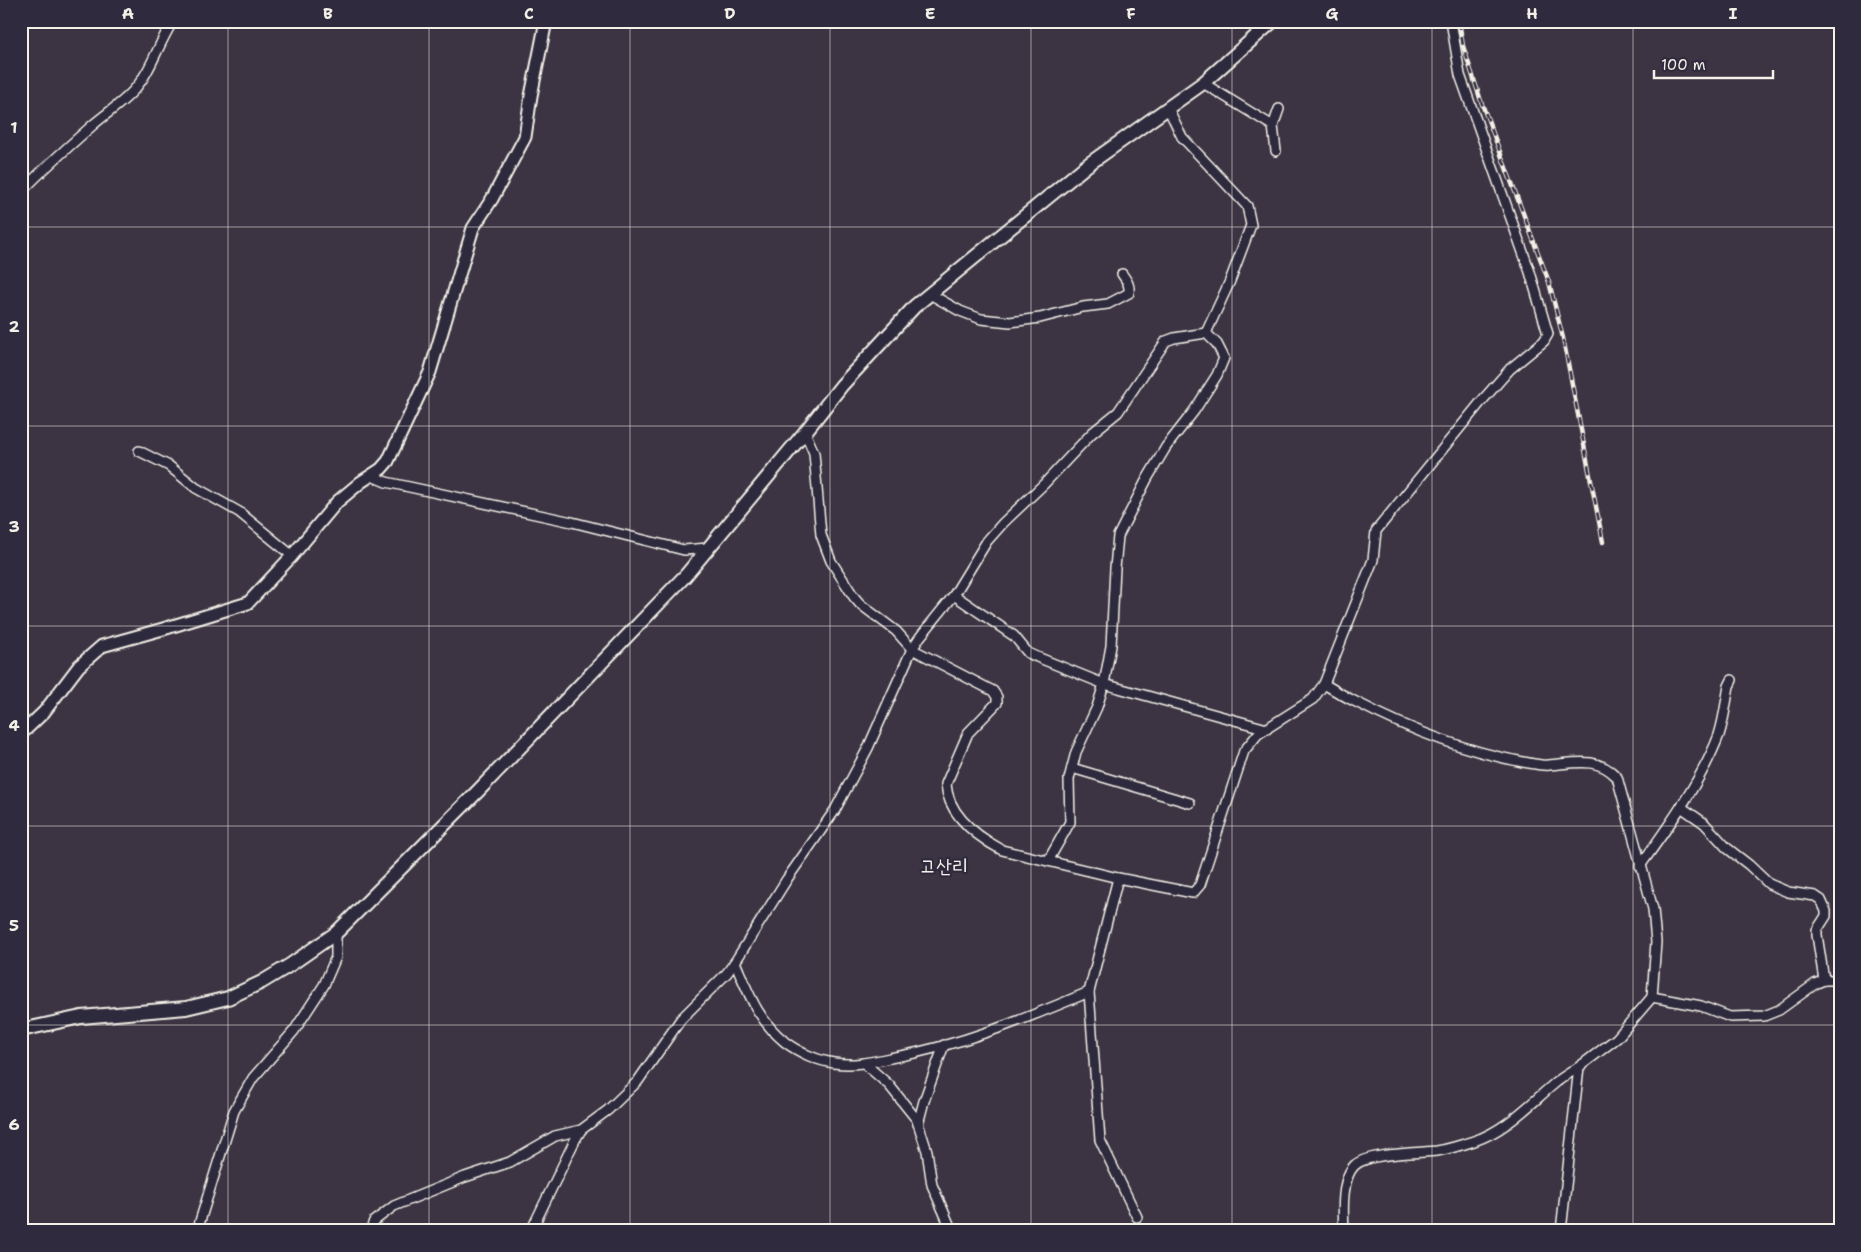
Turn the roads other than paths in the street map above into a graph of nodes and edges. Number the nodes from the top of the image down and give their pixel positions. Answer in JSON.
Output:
{"nodes":[{"id":1,"x":172,"y":21,"type":"edge"},
{"id":2,"x":546,"y":21,"type":"edge"},
{"id":3,"x":1273,"y":21,"type":"edge"},
{"id":4,"x":1451,"y":21,"type":"edge"},
{"id":5,"x":1203,"y":83,"type":"junction"},
{"id":6,"x":1168,"y":108,"type":"junction"},
{"id":7,"x":1280,"y":109,"type":"dead end"},
{"id":8,"x":1273,"y":126,"type":"junction"},
{"id":9,"x":1276,"y":151,"type":"dead end"},
{"id":10,"x":21,"y":192,"type":"edge"},
{"id":11,"x":1122,"y":274,"type":"dead end"},
{"id":12,"x":930,"y":294,"type":"junction"},
{"id":13,"x":1206,"y":333,"type":"junction"},
{"id":14,"x":805,"y":432,"type":"junction"},
{"id":15,"x":139,"y":451,"type":"dead end"},
{"id":16,"x":372,"y":476,"type":"junction"},
{"id":17,"x":708,"y":548,"type":"junction"},
{"id":18,"x":291,"y":557,"type":"junction"},
{"id":19,"x":954,"y":595,"type":"junction"},
{"id":20,"x":912,"y":649,"type":"junction"},
{"id":21,"x":1732,"y":680,"type":"dead end"},
{"id":22,"x":1104,"y":684,"type":"junction"},
{"id":23,"x":1324,"y":684,"type":"junction"},
{"id":24,"x":1267,"y":729,"type":"junction"},
{"id":25,"x":21,"y":734,"type":"edge"},
{"id":26,"x":1072,"y":768,"type":"junction"},
{"id":27,"x":1190,"y":803,"type":"dead end"},
{"id":28,"x":1680,"y":807,"type":"junction"},
{"id":29,"x":1048,"y":861,"type":"junction"},
{"id":30,"x":1640,"y":866,"type":"junction"},
{"id":31,"x":1118,"y":878,"type":"junction"},
{"id":32,"x":336,"y":933,"type":"junction"},
{"id":33,"x":735,"y":962,"type":"junction"},
{"id":34,"x":1824,"y":980,"type":"junction"},
{"id":35,"x":1840,"y":980,"type":"edge"},
{"id":36,"x":1089,"y":992,"type":"junction"},
{"id":37,"x":1652,"y":997,"type":"junction"},
{"id":38,"x":21,"y":1030,"type":"edge"},
{"id":39,"x":944,"y":1045,"type":"junction"},
{"id":40,"x":864,"y":1063,"type":"junction"},
{"id":41,"x":1579,"y":1067,"type":"junction"},
{"id":42,"x":918,"y":1124,"type":"junction"},
{"id":43,"x":581,"y":1130,"type":"junction"},
{"id":44,"x":1137,"y":1217,"type":"dead end"},
{"id":45,"x":197,"y":1231,"type":"edge"},
{"id":46,"x":370,"y":1231,"type":"edge"},
{"id":47,"x":532,"y":1231,"type":"edge"},
{"id":48,"x":952,"y":1231,"type":"edge"},
{"id":49,"x":1344,"y":1231,"type":"edge"},
{"id":50,"x":1561,"y":1231,"type":"edge"}],
"edges":[{"from":1,"to":10,"type":"street"},
{"from":2,"to":16,"type":"street"},
{"from":3,"to":5,"type":"main road"},
{"from":4,"to":23,"type":"street"},
{"from":5,"to":6,"type":"main road"},
{"from":5,"to":8,"type":"street"},
{"from":6,"to":12,"type":"main road"},
{"from":6,"to":13,"type":"street"},
{"from":7,"to":8,"type":"street"},
{"from":8,"to":9,"type":"street"},
{"from":11,"to":12,"type":"street"},
{"from":12,"to":14,"type":"main road"},
{"from":13,"to":19,"type":"street"},
{"from":13,"to":22,"type":"street"},
{"from":14,"to":17,"type":"main road"},
{"from":14,"to":20,"type":"street"},
{"from":15,"to":18,"type":"street"},
{"from":16,"to":17,"type":"street"},
{"from":16,"to":18,"type":"street"},
{"from":17,"to":32,"type":"main road"},
{"from":18,"to":25,"type":"street"},
{"from":19,"to":20,"type":"street"},
{"from":19,"to":22,"type":"street"},
{"from":20,"to":29,"type":"street"},
{"from":20,"to":33,"type":"street"},
{"from":21,"to":28,"type":"street"},
{"from":22,"to":24,"type":"street"},
{"from":22,"to":26,"type":"street"},
{"from":23,"to":24,"type":"street"},
{"from":23,"to":30,"type":"street"},
{"from":24,"to":31,"type":"street"},
{"from":26,"to":27,"type":"street"},
{"from":26,"to":29,"type":"street"},
{"from":28,"to":30,"type":"street"},
{"from":28,"to":34,"type":"street"},
{"from":29,"to":31,"type":"street"},
{"from":30,"to":37,"type":"street"},
{"from":31,"to":36,"type":"street"},
{"from":32,"to":38,"type":"main road"},
{"from":32,"to":45,"type":"street"},
{"from":33,"to":40,"type":"street"},
{"from":33,"to":43,"type":"street"},
{"from":34,"to":35,"type":"street"},
{"from":34,"to":37,"type":"street"},
{"from":36,"to":39,"type":"street"},
{"from":36,"to":44,"type":"street"},
{"from":37,"to":41,"type":"street"},
{"from":39,"to":40,"type":"street"},
{"from":39,"to":42,"type":"street"},
{"from":40,"to":42,"type":"street"},
{"from":41,"to":49,"type":"street"},
{"from":41,"to":50,"type":"street"},
{"from":42,"to":48,"type":"street"},
{"from":43,"to":46,"type":"street"},
{"from":43,"to":47,"type":"street"}]}
